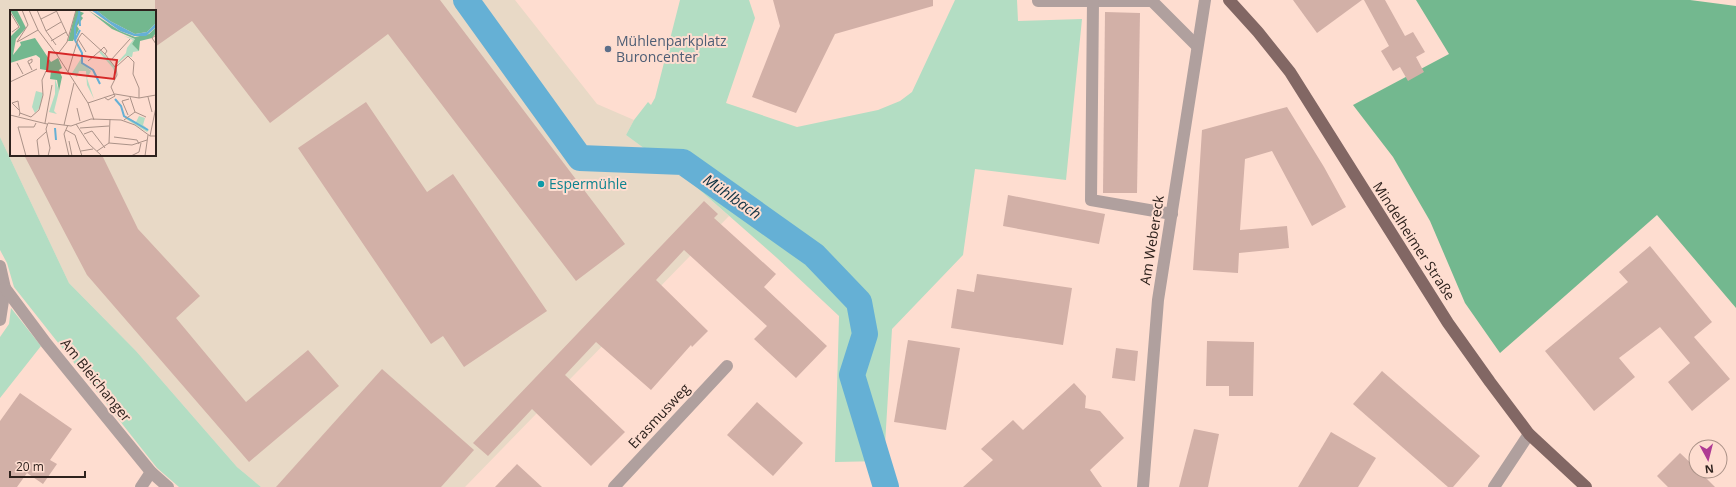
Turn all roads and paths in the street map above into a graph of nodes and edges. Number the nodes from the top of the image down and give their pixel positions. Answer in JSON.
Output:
{"nodes":[{"id":1,"x":1038,"y":0,"type":"edge"},
{"id":2,"x":1204,"y":0,"type":"edge"},
{"id":3,"x":1229,"y":0,"type":"edge"},
{"id":4,"x":1093,"y":1,"type":"edge"},
{"id":5,"x":1197,"y":46,"type":"junction"},
{"id":6,"x":1172,"y":214,"type":"junction"},
{"id":7,"x":0,"y":266,"type":"edge"},
{"id":8,"x":5,"y":288,"type":"junction"},
{"id":9,"x":0,"y":320,"type":"edge"},
{"id":10,"x":727,"y":366,"type":"dead end"},
{"id":11,"x":1529,"y":434,"type":"junction"},
{"id":12,"x":151,"y":472,"type":"junction"},
{"id":13,"x":141,"y":487,"type":"edge"},
{"id":14,"x":168,"y":487,"type":"edge"},
{"id":15,"x":614,"y":487,"type":"edge"},
{"id":16,"x":1143,"y":487,"type":"edge"},
{"id":17,"x":1494,"y":487,"type":"edge"},
{"id":18,"x":1586,"y":487,"type":"edge"}],
"edges":[{"from":1,"to":4,"type":"street"},
{"from":2,"to":5,"type":"street","name":"Am Webereck"},
{"from":3,"to":11,"type":"main road","name":"Mindelheimer Straße"},
{"from":4,"to":5,"type":"street"},
{"from":4,"to":6,"type":"street"},
{"from":5,"to":6,"type":"street","name":"Am Webereck"},
{"from":6,"to":16,"type":"street","name":"Am Webereck"},
{"from":7,"to":8,"type":"street","name":"Am Bleichanger"},
{"from":8,"to":9,"type":"street","name":"Am Bleichanger"},
{"from":8,"to":12,"type":"street","name":"Am Bleichanger"},
{"from":10,"to":15,"type":"street","name":"Erasmusweg"},
{"from":11,"to":17,"type":"street"},
{"from":11,"to":18,"type":"main road","name":"Mindelheimer Straße"},
{"from":12,"to":13,"type":"street"},
{"from":12,"to":14,"type":"street","name":"Am Bleichanger"}]}
